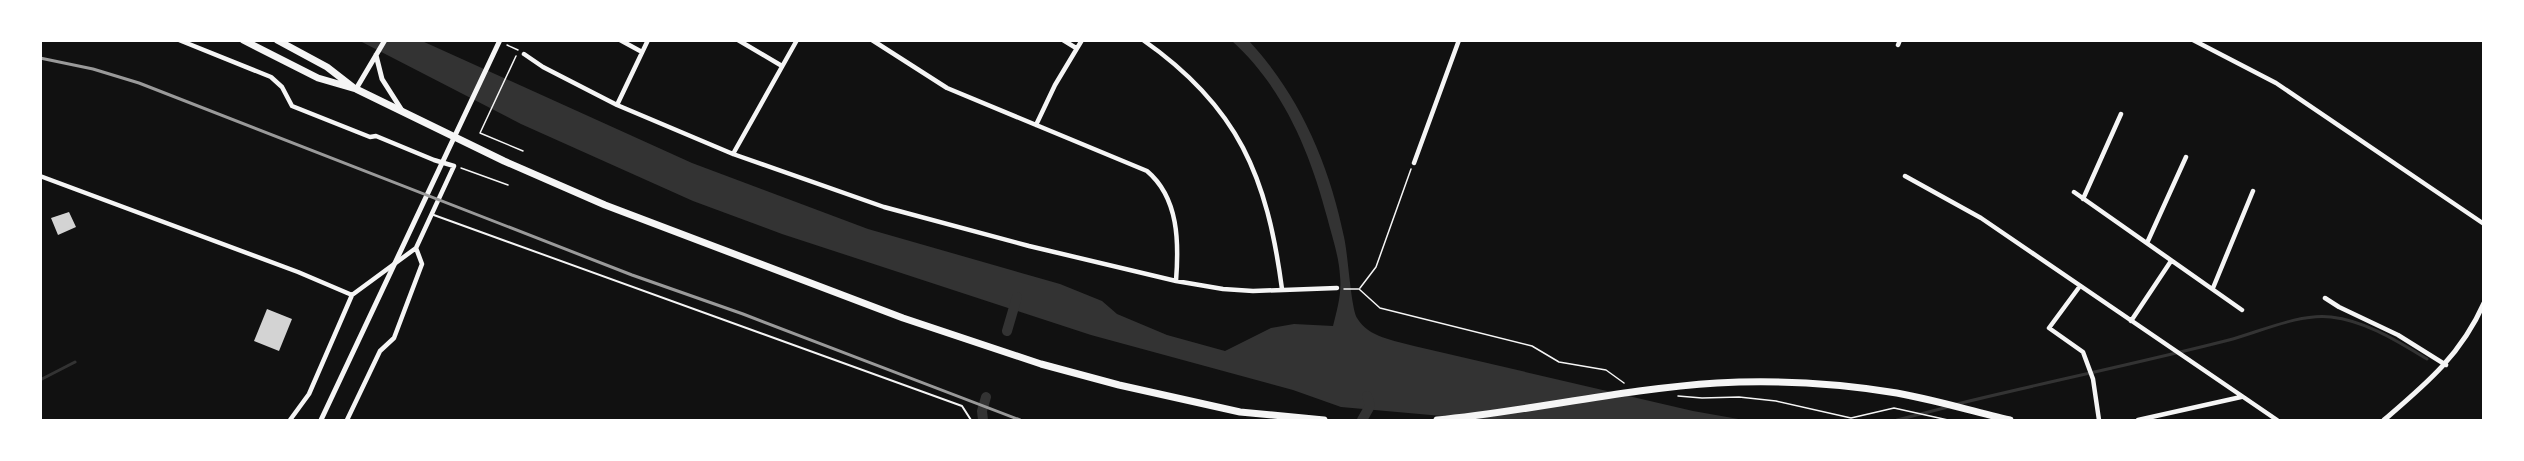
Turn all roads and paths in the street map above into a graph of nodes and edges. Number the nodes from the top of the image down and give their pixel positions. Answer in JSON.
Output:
{"nodes":[{"id":1,"x":179,"y":40,"type":"edge"},
{"id":2,"x":243,"y":40,"type":"edge"},
{"id":3,"x":277,"y":40,"type":"edge"},
{"id":4,"x":385,"y":40,"type":"edge"},
{"id":5,"x":620,"y":40,"type":"edge"},
{"id":6,"x":648,"y":40,"type":"edge"},
{"id":7,"x":738,"y":40,"type":"edge"},
{"id":8,"x":797,"y":40,"type":"edge"},
{"id":9,"x":872,"y":40,"type":"edge"},
{"id":10,"x":1063,"y":40,"type":"edge"},
{"id":11,"x":1082,"y":40,"type":"edge"},
{"id":12,"x":1143,"y":40,"type":"edge"},
{"id":13,"x":1459,"y":40,"type":"edge"},
{"id":14,"x":2193,"y":40,"type":"edge"},
{"id":15,"x":502,"y":42,"type":"edge"},
{"id":16,"x":1076,"y":48,"type":"junction"},
{"id":17,"x":519,"y":51,"type":"dead end"},
{"id":18,"x":642,"y":52,"type":"junction"},
{"id":19,"x":524,"y":54,"type":"dead end"},
{"id":20,"x":376,"y":55,"type":"junction"},
{"id":21,"x":516,"y":57,"type":"dead end"},
{"id":22,"x":782,"y":66,"type":"junction"},
{"id":23,"x":356,"y":89,"type":"junction"},
{"id":24,"x":617,"y":105,"type":"junction"},
{"id":25,"x":403,"y":112,"type":"junction"},
{"id":26,"x":2121,"y":114,"type":"dead end"},
{"id":27,"x":1036,"y":125,"type":"junction"},
{"id":28,"x":523,"y":151,"type":"dead end"},
{"id":29,"x":733,"y":154,"type":"junction"},
{"id":30,"x":2186,"y":157,"type":"dead end"},
{"id":31,"x":1413,"y":163,"type":"joint"},
{"id":32,"x":454,"y":166,"type":"junction"},
{"id":33,"x":40,"y":176,"type":"edge"},
{"id":34,"x":1905,"y":176,"type":"dead end"},
{"id":35,"x":508,"y":185,"type":"dead end"},
{"id":36,"x":2253,"y":191,"type":"dead end"},
{"id":37,"x":2074,"y":192,"type":"dead end"},
{"id":38,"x":2083,"y":199,"type":"junction"},
{"id":39,"x":431,"y":214,"type":"junction"},
{"id":40,"x":2484,"y":224,"type":"edge"},
{"id":41,"x":2147,"y":243,"type":"junction"},
{"id":42,"x":416,"y":248,"type":"junction"},
{"id":43,"x":2171,"y":261,"type":"junction"},
{"id":44,"x":1176,"y":281,"type":"junction"},
{"id":45,"x":2080,"y":286,"type":"junction"},
{"id":46,"x":1337,"y":288,"type":"joint"},
{"id":47,"x":2213,"y":288,"type":"junction"},
{"id":48,"x":1282,"y":289,"type":"junction"},
{"id":49,"x":1359,"y":289,"type":"junction"},
{"id":50,"x":352,"y":295,"type":"junction"},
{"id":51,"x":2325,"y":298,"type":"dead end"},
{"id":52,"x":2484,"y":303,"type":"edge"},
{"id":53,"x":2242,"y":310,"type":"dead end"},
{"id":54,"x":2131,"y":321,"type":"junction"},
{"id":55,"x":2446,"y":365,"type":"junction"},
{"id":56,"x":1632,"y":388,"type":"dead end"},
{"id":57,"x":1670,"y":395,"type":"dead end"},
{"id":58,"x":2241,"y":397,"type":"junction"},
{"id":59,"x":290,"y":420,"type":"edge"},
{"id":60,"x":321,"y":420,"type":"edge"},
{"id":61,"x":347,"y":420,"type":"edge"},
{"id":62,"x":970,"y":420,"type":"edge"},
{"id":63,"x":1324,"y":420,"type":"edge"},
{"id":64,"x":1437,"y":420,"type":"edge"},
{"id":65,"x":1948,"y":420,"type":"edge"},
{"id":66,"x":2010,"y":420,"type":"edge"},
{"id":67,"x":2100,"y":420,"type":"edge"},
{"id":68,"x":2139,"y":420,"type":"edge"},
{"id":69,"x":2277,"y":420,"type":"edge"},
{"id":70,"x":2384,"y":420,"type":"edge"}],
"edges":[{"from":1,"to":32,"type":"street"},
{"from":2,"to":23,"type":"main road"},
{"from":3,"to":23,"type":"main road"},
{"from":4,"to":20,"type":"street"},
{"from":5,"to":18,"type":"street"},
{"from":6,"to":18,"type":"street"},
{"from":7,"to":22,"type":"street"},
{"from":8,"to":22,"type":"street"},
{"from":9,"to":27,"type":"street"},
{"from":10,"to":16,"type":"street"},
{"from":11,"to":16,"type":"street"},
{"from":12,"to":48,"type":"street"},
{"from":13,"to":31,"type":"street"},
{"from":14,"to":40,"type":"street"},
{"from":15,"to":17,"type":"path"},
{"from":15,"to":60,"type":"street"},
{"from":16,"to":27,"type":"street"},
{"from":18,"to":24,"type":"street"},
{"from":19,"to":24,"type":"street"},
{"from":20,"to":23,"type":"street"},
{"from":20,"to":25,"type":"street"},
{"from":21,"to":28,"type":"path"},
{"from":22,"to":29,"type":"street"},
{"from":23,"to":25,"type":"main road"},
{"from":24,"to":29,"type":"street"},
{"from":25,"to":63,"type":"main road"},
{"from":26,"to":38,"type":"street"},
{"from":27,"to":44,"type":"street"},
{"from":29,"to":44,"type":"street"},
{"from":30,"to":41,"type":"street"},
{"from":31,"to":49,"type":"path"},
{"from":32,"to":35,"type":"path"},
{"from":32,"to":39,"type":"street"},
{"from":33,"to":50,"type":"street"},
{"from":34,"to":45,"type":"street"},
{"from":36,"to":47,"type":"street"},
{"from":37,"to":38,"type":"street"},
{"from":38,"to":41,"type":"street"},
{"from":39,"to":42,"type":"street"},
{"from":39,"to":62,"type":"lane"},
{"from":41,"to":43,"type":"street"},
{"from":42,"to":50,"type":"street"},
{"from":42,"to":61,"type":"street"},
{"from":43,"to":47,"type":"street"},
{"from":43,"to":54,"type":"street"},
{"from":44,"to":48,"type":"street"},
{"from":45,"to":54,"type":"street"},
{"from":45,"to":67,"type":"street"},
{"from":46,"to":48,"type":"street"},
{"from":46,"to":49,"type":"path"},
{"from":47,"to":53,"type":"street"},
{"from":49,"to":56,"type":"path"},
{"from":50,"to":59,"type":"street"},
{"from":51,"to":55,"type":"street"},
{"from":52,"to":55,"type":"street"},
{"from":54,"to":58,"type":"street"},
{"from":55,"to":70,"type":"street"},
{"from":57,"to":65,"type":"path"},
{"from":58,"to":68,"type":"street"},
{"from":58,"to":69,"type":"street"},
{"from":64,"to":66,"type":"main road"}]}
